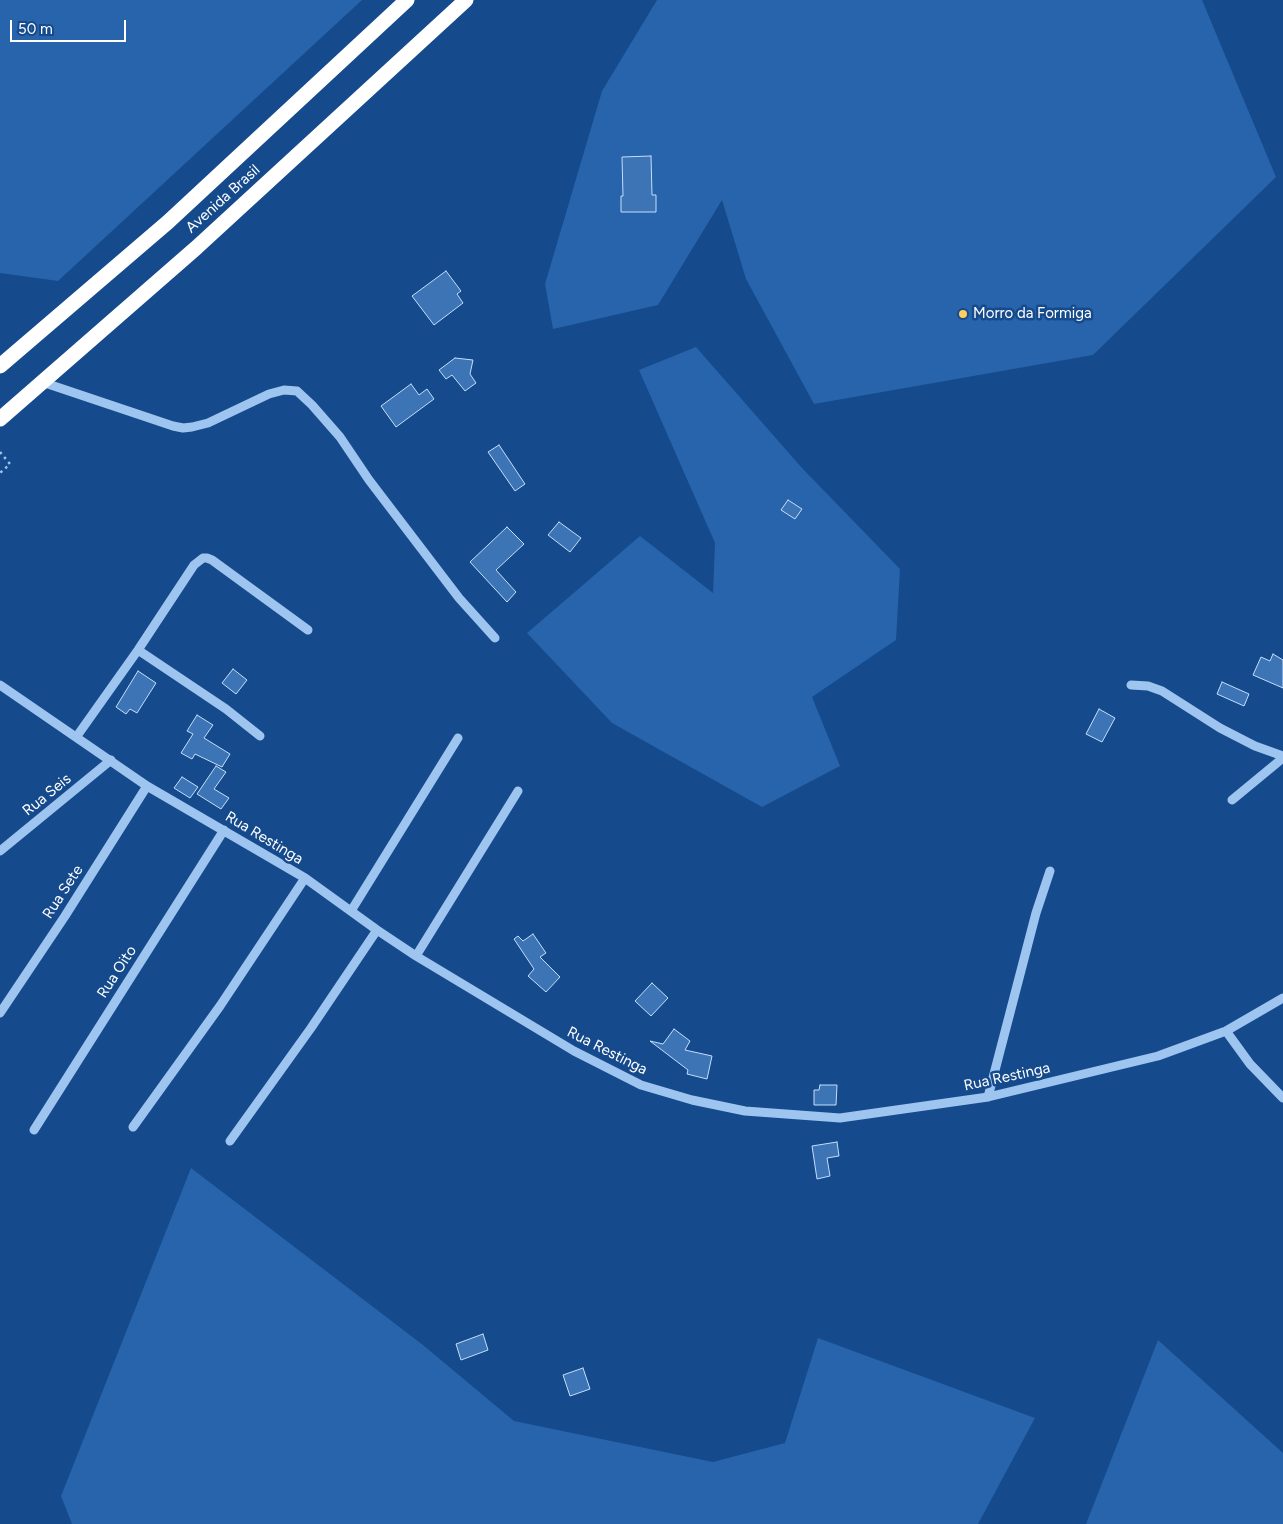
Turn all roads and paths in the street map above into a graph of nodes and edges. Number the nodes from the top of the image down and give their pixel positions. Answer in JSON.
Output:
{"nodes":[{"id":1,"x":407,"y":0,"type":"edge"},
{"id":2,"x":466,"y":0,"type":"edge"},
{"id":3,"x":0,"y":366,"type":"edge"},
{"id":4,"x":42,"y":382,"type":"junction"},
{"id":5,"x":0,"y":419,"type":"edge"},
{"id":6,"x":0,"y":452,"type":"edge"},
{"id":7,"x":0,"y":473,"type":"edge"},
{"id":8,"x":308,"y":630,"type":"dead end"},
{"id":9,"x":496,"y":638,"type":"dead end"},
{"id":10,"x":138,"y":650,"type":"junction"},
{"id":11,"x":0,"y":685,"type":"edge"},
{"id":12,"x":1130,"y":685,"type":"dead end"},
{"id":13,"x":76,"y":736,"type":"junction"},
{"id":14,"x":260,"y":736,"type":"dead end"},
{"id":15,"x":458,"y":738,"type":"dead end"},
{"id":16,"x":1283,"y":757,"type":"edge"},
{"id":17,"x":111,"y":760,"type":"junction"},
{"id":18,"x":147,"y":786,"type":"junction"},
{"id":19,"x":518,"y":790,"type":"dead end"},
{"id":20,"x":1232,"y":800,"type":"dead end"},
{"id":21,"x":224,"y":830,"type":"junction"},
{"id":22,"x":0,"y":851,"type":"edge"},
{"id":23,"x":1050,"y":871,"type":"dead end"},
{"id":24,"x":305,"y":878,"type":"junction"},
{"id":25,"x":351,"y":911,"type":"junction"},
{"id":26,"x":377,"y":930,"type":"junction"},
{"id":27,"x":416,"y":956,"type":"junction"},
{"id":28,"x":1283,"y":998,"type":"edge"},
{"id":29,"x":0,"y":1013,"type":"edge"},
{"id":30,"x":1226,"y":1031,"type":"junction"},
{"id":31,"x":988,"y":1097,"type":"junction"},
{"id":32,"x":1283,"y":1098,"type":"edge"},
{"id":33,"x":133,"y":1126,"type":"dead end"},
{"id":34,"x":34,"y":1130,"type":"dead end"},
{"id":35,"x":230,"y":1141,"type":"dead end"}],
"edges":[{"from":1,"to":3,"type":"highway","name":"Avenida Brasil"},
{"from":2,"to":4,"type":"highway","name":"Avenida Brasil"},
{"from":4,"to":5,"type":"highway","name":"Avenida Brasil"},
{"from":4,"to":9,"type":"street"},
{"from":6,"to":7,"type":"path"},
{"from":8,"to":10,"type":"street"},
{"from":10,"to":13,"type":"street"},
{"from":10,"to":14,"type":"street"},
{"from":11,"to":13,"type":"street","name":"Rua Restinga"},
{"from":12,"to":16,"type":"street"},
{"from":13,"to":17,"type":"street","name":"Rua Restinga"},
{"from":15,"to":25,"type":"street"},
{"from":16,"to":20,"type":"street"},
{"from":17,"to":18,"type":"street","name":"Rua Restinga"},
{"from":17,"to":22,"type":"street","name":"Rua Seis"},
{"from":18,"to":21,"type":"street","name":"Rua Restinga"},
{"from":18,"to":29,"type":"street","name":"Rua Sete"},
{"from":19,"to":27,"type":"street"},
{"from":21,"to":24,"type":"street","name":"Rua Restinga"},
{"from":21,"to":34,"type":"street","name":"Rua Oito"},
{"from":23,"to":31,"type":"street"},
{"from":24,"to":25,"type":"street","name":"Rua Restinga"},
{"from":24,"to":33,"type":"street"},
{"from":25,"to":26,"type":"street","name":"Rua Restinga"},
{"from":26,"to":27,"type":"street","name":"Rua Restinga"},
{"from":26,"to":35,"type":"street"},
{"from":27,"to":31,"type":"street","name":"Rua Restinga"},
{"from":28,"to":30,"type":"street","name":"Rua Restinga"},
{"from":30,"to":31,"type":"street","name":"Rua Restinga"},
{"from":30,"to":32,"type":"street"}]}
